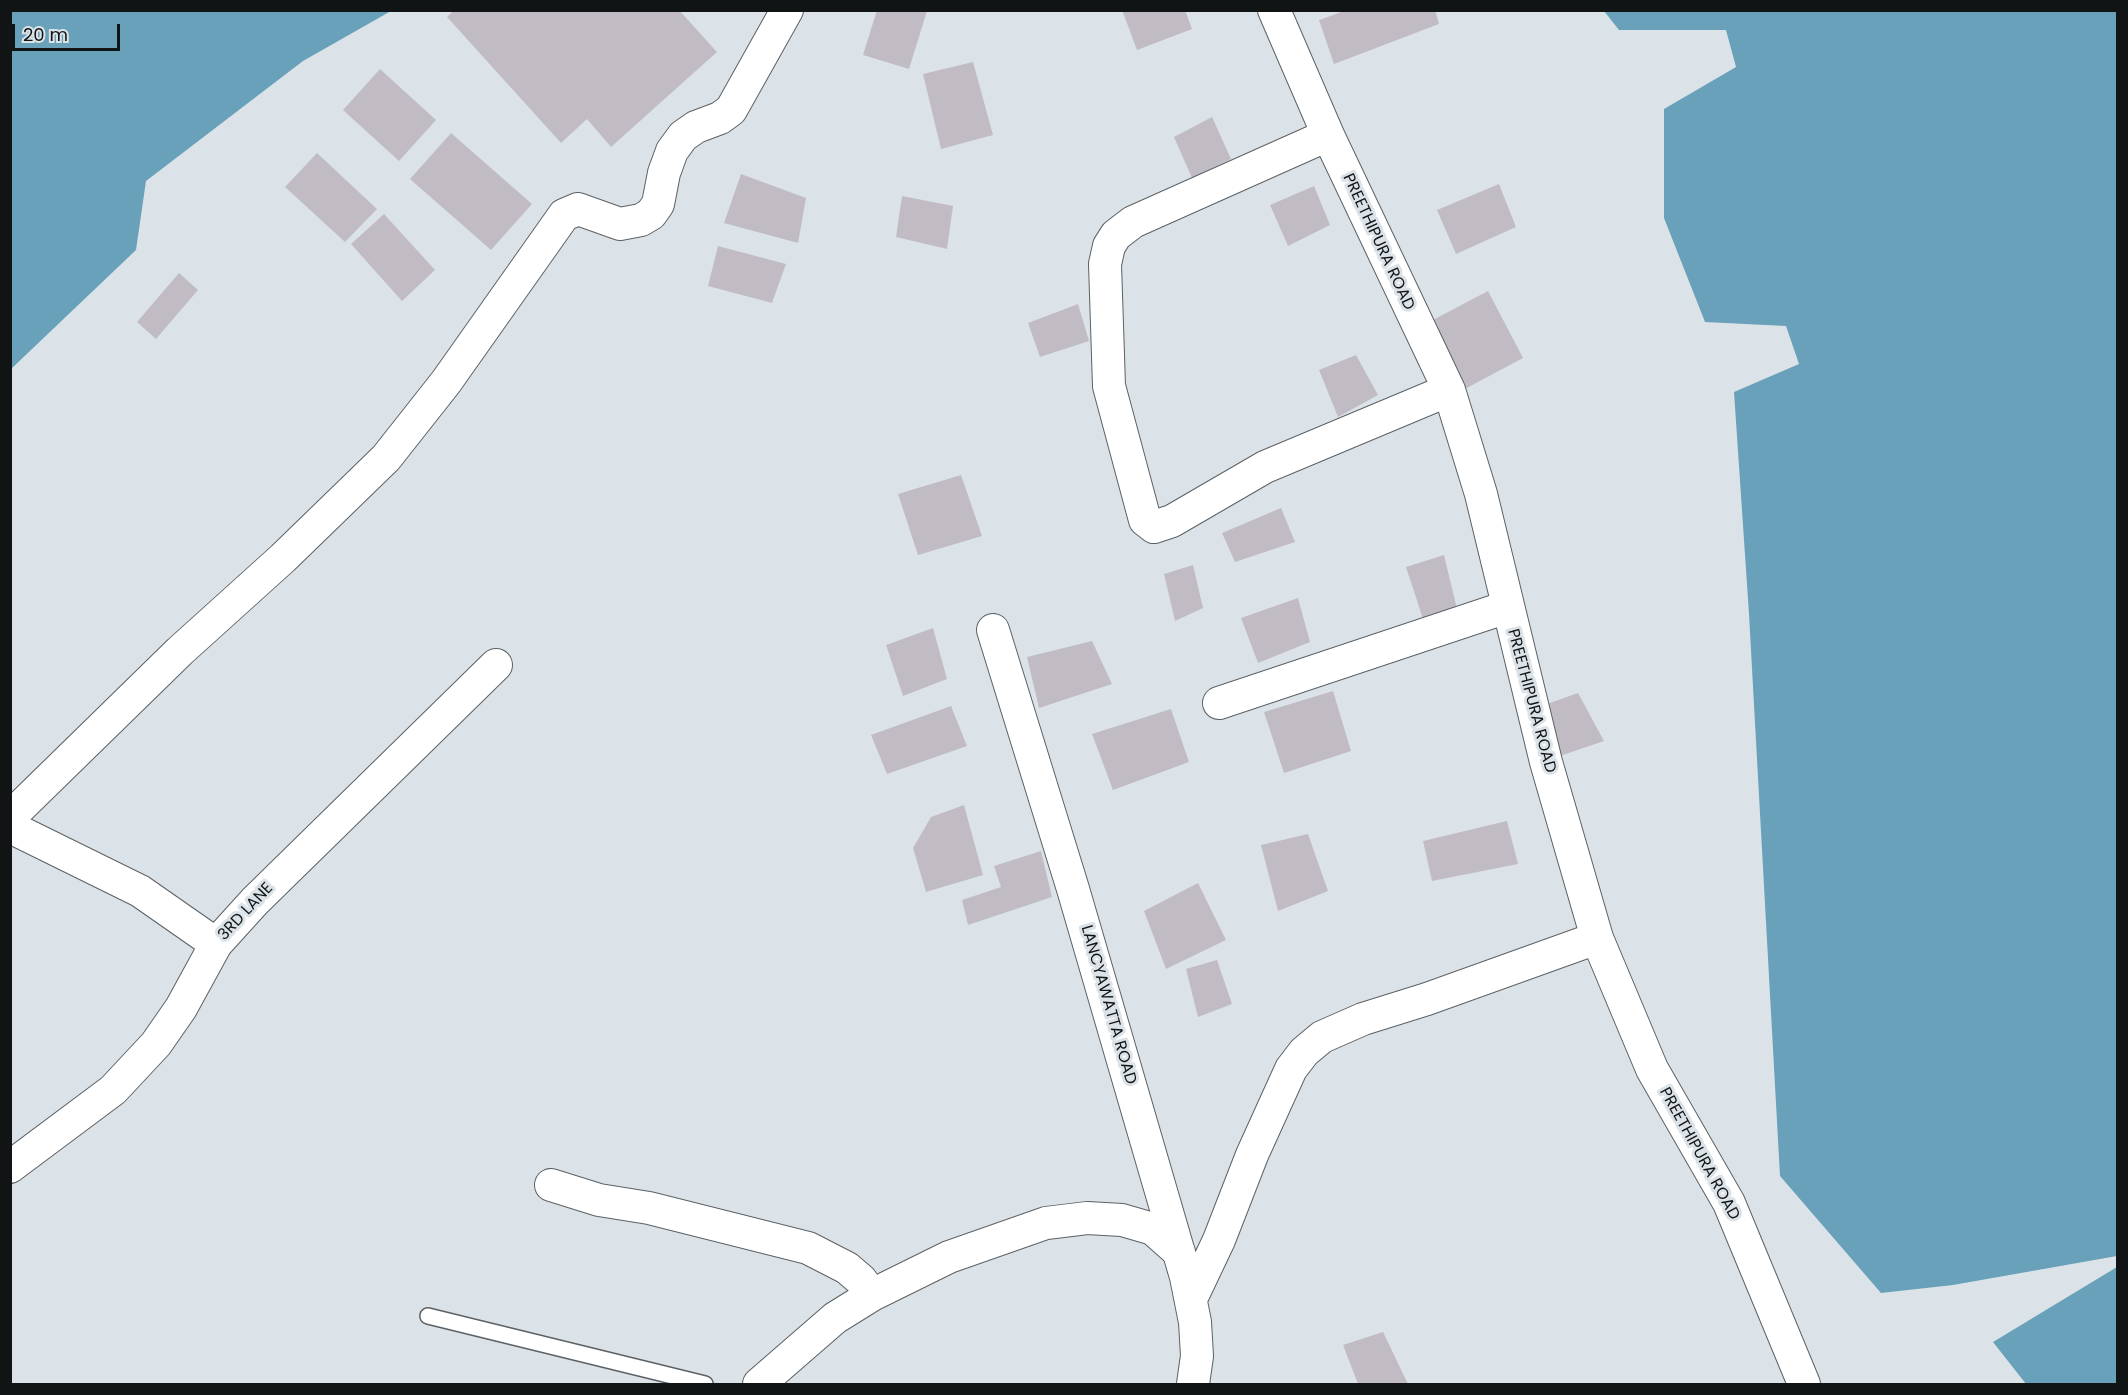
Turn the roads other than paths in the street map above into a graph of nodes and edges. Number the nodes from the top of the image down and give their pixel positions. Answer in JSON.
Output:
{"nodes":[{"id":1,"x":787,"y":10,"type":"edge"},
{"id":2,"x":1274,"y":10,"type":"edge"},
{"id":3,"x":1328,"y":135,"type":"junction"},
{"id":4,"x":1449,"y":390,"type":"junction"},
{"id":5,"x":1507,"y":607,"type":"junction"},
{"id":6,"x":993,"y":630,"type":"dead end"},
{"id":7,"x":496,"y":665,"type":"dead end"},
{"id":8,"x":1219,"y":703,"type":"dead end"},
{"id":9,"x":10,"y":817,"type":"edge"},
{"id":10,"x":10,"y":827,"type":"edge"},
{"id":11,"x":1597,"y":938,"type":"junction"},
{"id":12,"x":216,"y":944,"type":"junction"},
{"id":13,"x":10,"y":1167,"type":"edge"},
{"id":14,"x":551,"y":1185,"type":"dead end"},
{"id":15,"x":1179,"y":1252,"type":"junction"},
{"id":16,"x":872,"y":1295,"type":"junction"},
{"id":17,"x":1191,"y":1299,"type":"junction"},
{"id":18,"x":428,"y":1316,"type":"dead end"},
{"id":19,"x":705,"y":1384,"type":"edge"},
{"id":20,"x":759,"y":1384,"type":"edge"},
{"id":21,"x":1193,"y":1384,"type":"edge"},
{"id":22,"x":1804,"y":1384,"type":"edge"}],
"edges":[{"from":1,"to":9,"type":"street"},
{"from":2,"to":3,"type":"street","name":"PREETHIPURA ROAD"},
{"from":3,"to":4,"type":"street","name":"PREETHIPURA ROAD"},
{"from":3,"to":4,"type":"street"},
{"from":4,"to":5,"type":"street","name":"PREETHIPURA ROAD"},
{"from":5,"to":8,"type":"street"},
{"from":5,"to":11,"type":"street","name":"PREETHIPURA ROAD"},
{"from":6,"to":15,"type":"street","name":"LANCYAWATTA ROAD"},
{"from":7,"to":12,"type":"street","name":"3RD LANE"},
{"from":10,"to":12,"type":"street"},
{"from":11,"to":17,"type":"street"},
{"from":11,"to":22,"type":"street","name":"PREETHIPURA ROAD"},
{"from":12,"to":13,"type":"street","name":"3RD LANE"},
{"from":14,"to":16,"type":"street"},
{"from":15,"to":16,"type":"street"},
{"from":15,"to":17,"type":"street","name":"LANCYAWATTA ROAD"},
{"from":16,"to":20,"type":"street"},
{"from":17,"to":21,"type":"street","name":"LANCYAWATTA ROAD"},
{"from":18,"to":19,"type":"lane"}]}
